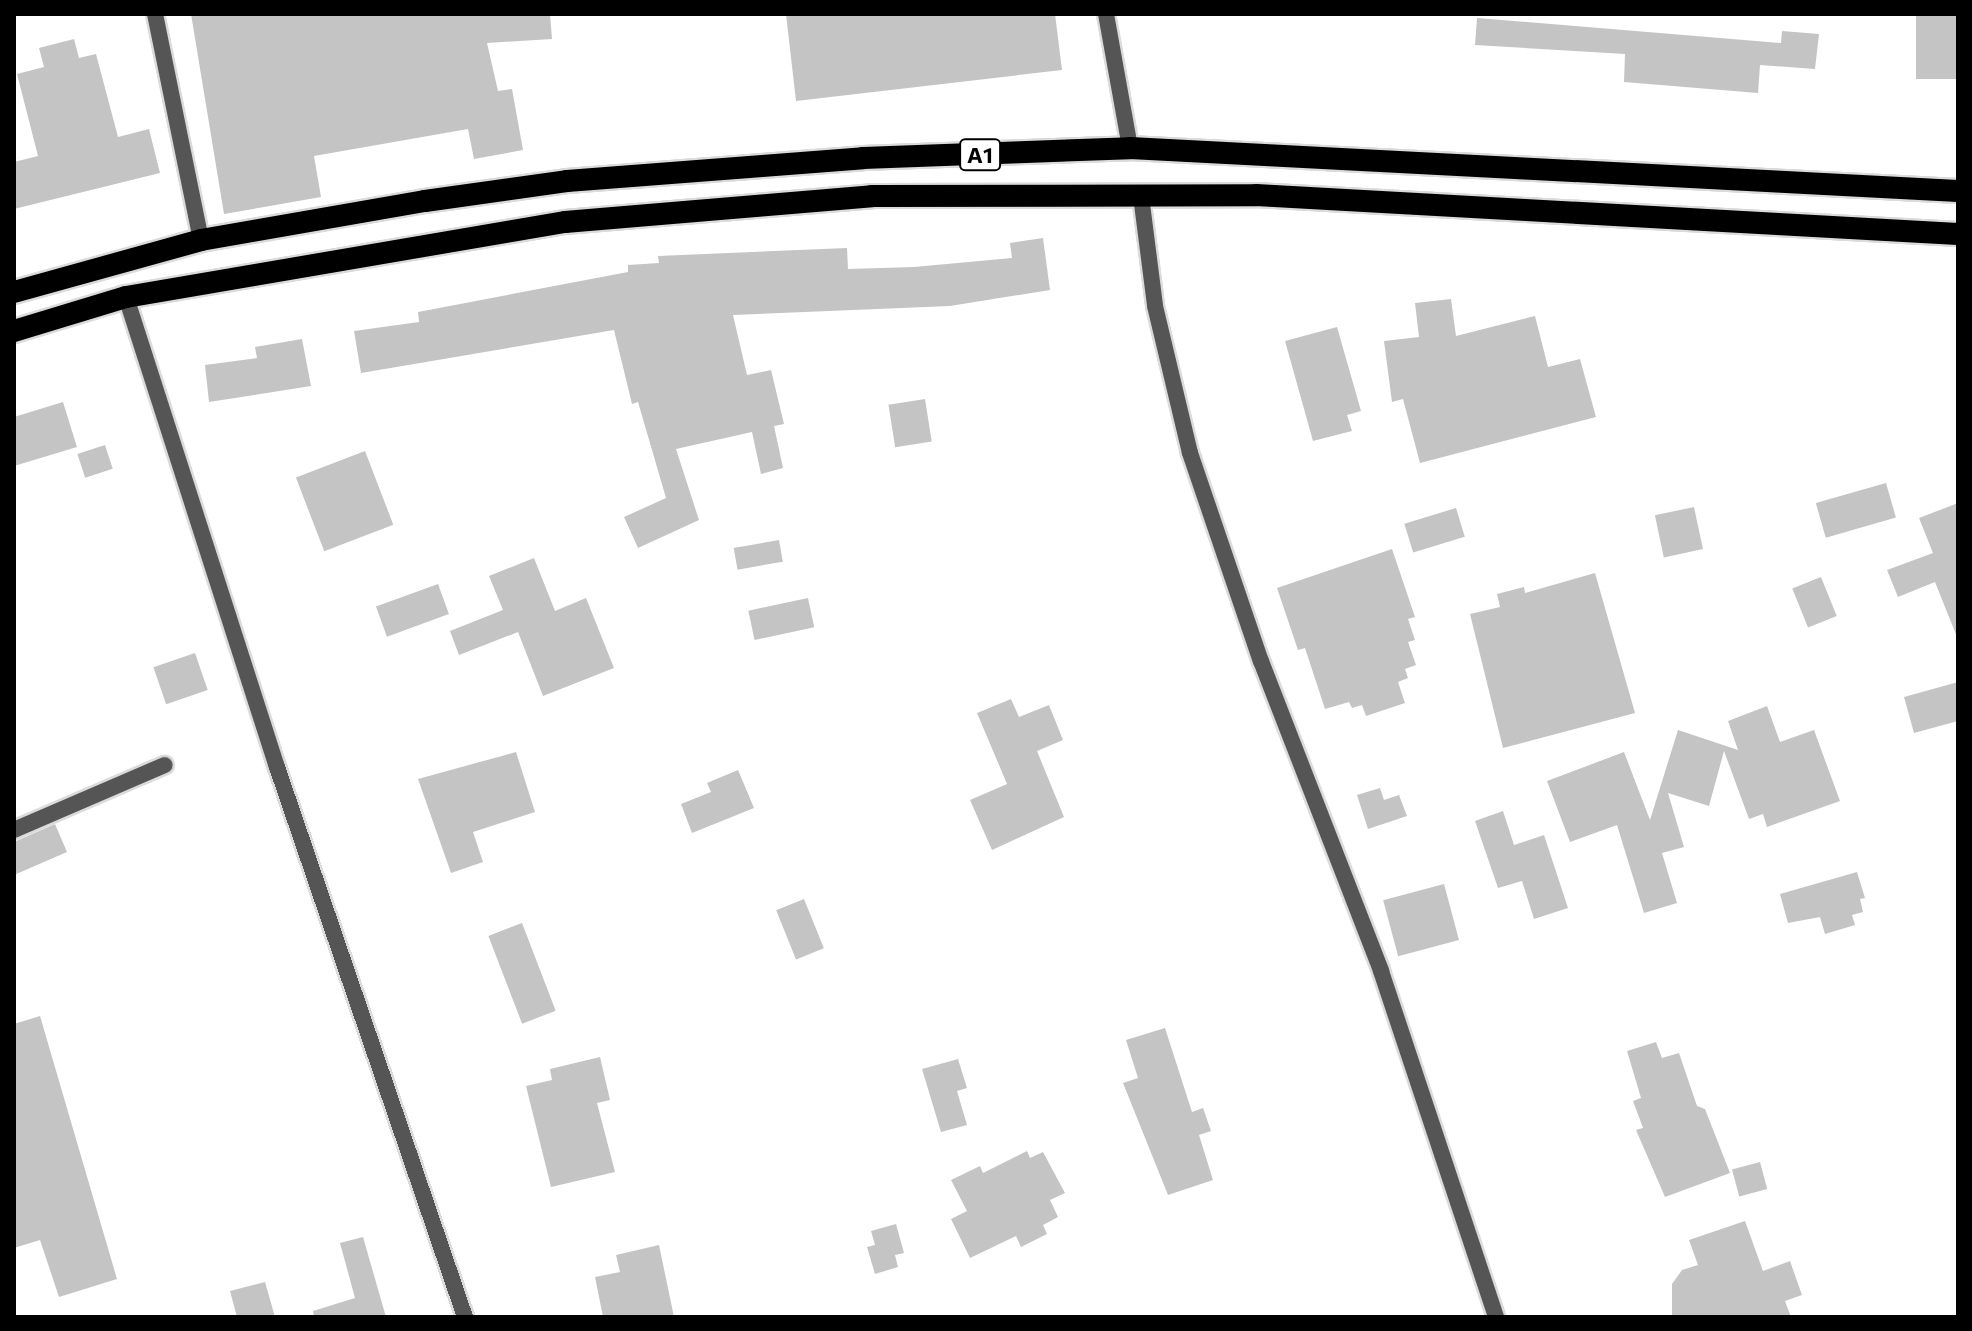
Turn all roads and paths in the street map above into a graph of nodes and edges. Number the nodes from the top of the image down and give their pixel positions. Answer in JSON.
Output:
{"nodes":[{"id":1,"x":155,"y":14,"type":"edge"},
{"id":2,"x":1106,"y":14,"type":"edge"},
{"id":3,"x":1130,"y":148,"type":"junction"},
{"id":4,"x":1958,"y":191,"type":"edge"},
{"id":5,"x":1141,"y":196,"type":"junction"},
{"id":6,"x":1958,"y":234,"type":"edge"},
{"id":7,"x":201,"y":240,"type":"junction"},
{"id":8,"x":14,"y":292,"type":"edge"},
{"id":9,"x":126,"y":297,"type":"junction"},
{"id":10,"x":14,"y":331,"type":"edge"},
{"id":11,"x":165,"y":765,"type":"dead end"},
{"id":12,"x":14,"y":830,"type":"edge"},
{"id":13,"x":465,"y":1317,"type":"edge"},
{"id":14,"x":1496,"y":1317,"type":"edge"}],
"edges":[{"from":1,"to":7,"type":"street"},
{"from":2,"to":3,"type":"street"},
{"from":3,"to":4,"type":"highway","number":"A1"},
{"from":3,"to":7,"type":"highway","number":"A1"},
{"from":5,"to":6,"type":"highway","number":"A1"},
{"from":5,"to":9,"type":"highway","number":"A1"},
{"from":5,"to":14,"type":"street"},
{"from":7,"to":8,"type":"highway","number":"A1"},
{"from":9,"to":10,"type":"highway","number":"A1"},
{"from":9,"to":13,"type":"street"},
{"from":11,"to":12,"type":"street"}]}
